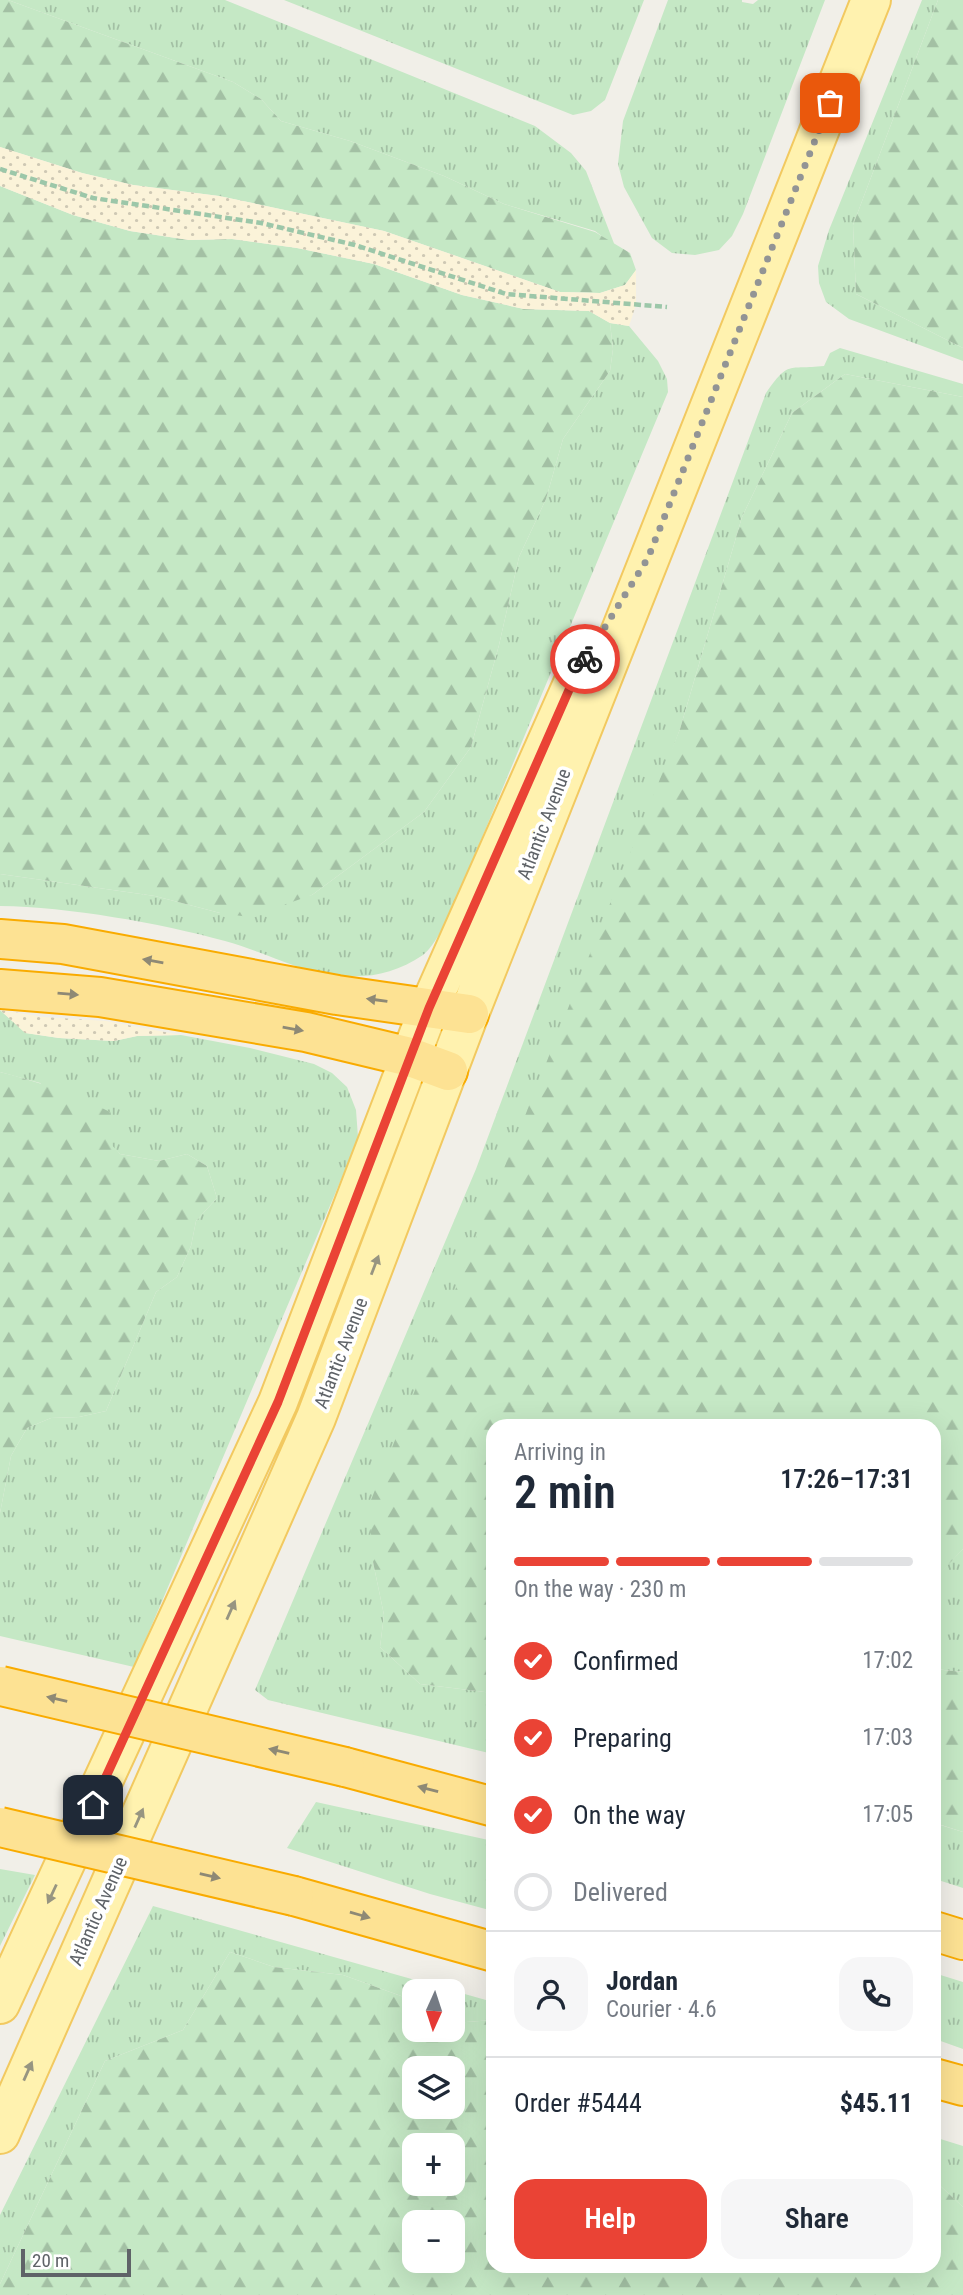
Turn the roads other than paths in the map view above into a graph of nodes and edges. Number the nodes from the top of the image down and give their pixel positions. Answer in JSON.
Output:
{"nodes":[{"id":1,"x":871,"y":0,"type":"edge"},
{"id":2,"x":648,"y":558,"type":"junction"},
{"id":3,"x":0,"y":939,"type":"edge"},
{"id":4,"x":0,"y":989,"type":"edge"},
{"id":5,"x":429,"y":1008,"type":"junction"},
{"id":6,"x":469,"y":1014,"type":"junction"},
{"id":7,"x":410,"y":1057,"type":"junction"},
{"id":8,"x":448,"y":1071,"type":"junction"},
{"id":9,"x":0,"y":1685,"type":"edge"},
{"id":10,"x":486,"y":1805,"type":"edge"},
{"id":11,"x":0,"y":1827,"type":"edge"},
{"id":12,"x":941,"y":1933,"type":"edge"},
{"id":13,"x":963,"y":1940,"type":"edge"},
{"id":14,"x":486,"y":1950,"type":"edge"},
{"id":15,"x":0,"y":2004,"type":"edge"},
{"id":16,"x":941,"y":2080,"type":"edge"},
{"id":17,"x":963,"y":2086,"type":"edge"},
{"id":18,"x":0,"y":2134,"type":"edge"}],
"edges":[{"from":1,"to":2,"type":"main road","name":"Atlantic Avenue"},
{"from":2,"to":5,"type":"main road","name":"Atlantic Avenue"},
{"from":2,"to":6,"type":"main road","name":"Atlantic Avenue"},
{"from":5,"to":3,"type":"highway","one_way":true},
{"from":4,"to":7,"type":"highway","one_way":true},
{"from":5,"to":6,"type":"highway"},
{"from":5,"to":7,"type":"main road","name":"Atlantic Avenue"},
{"from":6,"to":8,"type":"main road","name":"Atlantic Avenue"},
{"from":7,"to":8,"type":"highway"},
{"from":7,"to":15,"type":"main road","name":"Atlantic Avenue","one_way":true},
{"from":18,"to":8,"type":"main road","name":"Atlantic Avenue","one_way":true},
{"from":10,"to":9,"type":"highway","one_way":true,"bridge":true},
{"from":11,"to":14,"type":"highway","one_way":true,"bridge":true},
{"from":12,"to":13,"type":"highway"},
{"from":16,"to":17,"type":"highway"}]}
